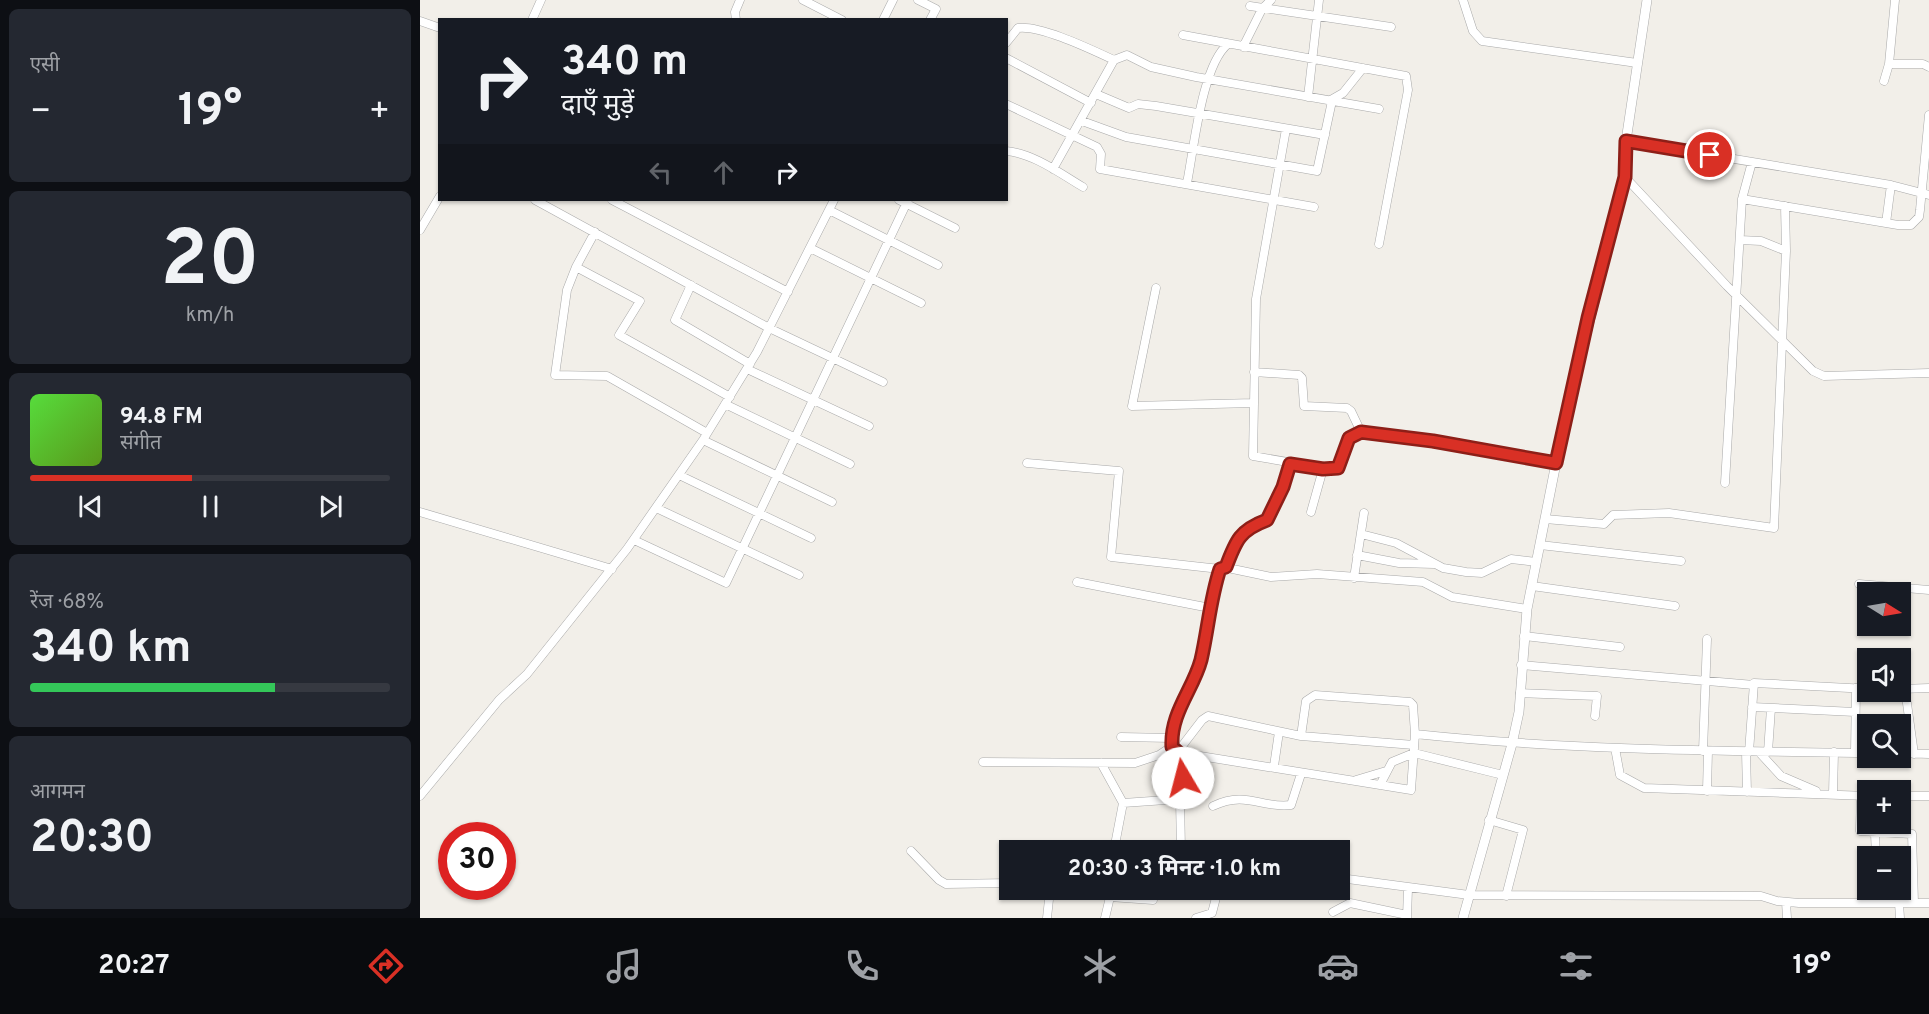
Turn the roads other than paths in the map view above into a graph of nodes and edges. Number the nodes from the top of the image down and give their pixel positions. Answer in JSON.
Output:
{"nodes":[{"id":1,"x":541,"y":0,"type":"edge"},
{"id":2,"x":740,"y":0,"type":"edge"},
{"id":3,"x":893,"y":0,"type":"edge"},
{"id":4,"x":918,"y":0,"type":"edge"},
{"id":5,"x":1271,"y":0,"type":"edge"},
{"id":6,"x":1319,"y":0,"type":"edge"},
{"id":7,"x":1463,"y":0,"type":"edge"},
{"id":8,"x":1647,"y":0,"type":"edge"},
{"id":9,"x":1895,"y":0,"type":"edge"},
{"id":10,"x":805,"y":1,"type":"edge"},
{"id":11,"x":1250,"y":6,"type":"dead end"},
{"id":12,"x":1262,"y":9,"type":"junction"},
{"id":13,"x":1317,"y":17,"type":"junction"},
{"id":14,"x":533,"y":18,"type":"edge"},
{"id":15,"x":736,"y":18,"type":"edge"},
{"id":16,"x":838,"y":18,"type":"edge"},
{"id":17,"x":884,"y":18,"type":"edge"},
{"id":18,"x":931,"y":18,"type":"edge"},
{"id":19,"x":420,"y":21,"type":"edge"},
{"id":20,"x":438,"y":27,"type":"edge"},
{"id":21,"x":1391,"y":27,"type":"dead end"},
{"id":22,"x":1183,"y":35,"type":"dead end"},
{"id":23,"x":1008,"y":41,"type":"edge"},
{"id":24,"x":1228,"y":44,"type":"junction"},
{"id":25,"x":1243,"y":47,"type":"junction"},
{"id":26,"x":1008,"y":59,"type":"edge"},
{"id":27,"x":1114,"y":60,"type":"junction"},
{"id":28,"x":1312,"y":60,"type":"junction"},
{"id":29,"x":1637,"y":63,"type":"junction"},
{"id":30,"x":1889,"y":64,"type":"junction"},
{"id":31,"x":1929,"y":67,"type":"edge"},
{"id":32,"x":1363,"y":68,"type":"junction"},
{"id":33,"x":1208,"y":79,"type":"junction"},
{"id":34,"x":1884,"y":81,"type":"dead end"},
{"id":35,"x":1096,"y":94,"type":"junction"},
{"id":36,"x":1308,"y":97,"type":"junction"},
{"id":37,"x":1330,"y":101,"type":"junction"},
{"id":38,"x":1091,"y":103,"type":"junction"},
{"id":39,"x":1008,"y":105,"type":"edge"},
{"id":40,"x":1379,"y":110,"type":"dead end"},
{"id":41,"x":1201,"y":114,"type":"junction"},
{"id":42,"x":1929,"y":115,"type":"edge"},
{"id":43,"x":1082,"y":121,"type":"junction"},
{"id":44,"x":1286,"y":129,"type":"junction"},
{"id":45,"x":1325,"y":135,"type":"junction"},
{"id":46,"x":1073,"y":136,"type":"junction"},
{"id":47,"x":1626,"y":141,"type":"junction"},
{"id":48,"x":1194,"y":149,"type":"junction"},
{"id":49,"x":1008,"y":151,"type":"edge"},
{"id":50,"x":1927,"y":154,"type":"edge"},
{"id":51,"x":1752,"y":162,"type":"junction"},
{"id":52,"x":1278,"y":164,"type":"junction"},
{"id":53,"x":1053,"y":169,"type":"junction"},
{"id":54,"x":1625,"y":177,"type":"junction"},
{"id":55,"x":1187,"y":183,"type":"junction"},
{"id":56,"x":1891,"y":185,"type":"junction"},
{"id":57,"x":1083,"y":187,"type":"dead end"},
{"id":58,"x":1926,"y":195,"type":"edge"},
{"id":59,"x":438,"y":199,"type":"edge"},
{"id":60,"x":1272,"y":199,"type":"junction"},
{"id":61,"x":1742,"y":199,"type":"junction"},
{"id":62,"x":537,"y":201,"type":"edge"},
{"id":63,"x":614,"y":201,"type":"edge"},
{"id":64,"x":834,"y":201,"type":"edge"},
{"id":65,"x":904,"y":201,"type":"edge"},
{"id":66,"x":1785,"y":206,"type":"junction"},
{"id":67,"x":1314,"y":207,"type":"dead end"},
{"id":68,"x":829,"y":210,"type":"junction"},
{"id":69,"x":1886,"y":223,"type":"junction"},
{"id":70,"x":955,"y":228,"type":"dead end"},
{"id":71,"x":420,"y":230,"type":"edge"},
{"id":72,"x":595,"y":232,"type":"junction"},
{"id":73,"x":889,"y":240,"type":"junction"},
{"id":74,"x":1740,"y":240,"type":"junction"},
{"id":75,"x":1379,"y":244,"type":"dead end"},
{"id":76,"x":810,"y":248,"type":"junction"},
{"id":77,"x":1786,"y":251,"type":"junction"},
{"id":78,"x":938,"y":266,"type":"dead end"},
{"id":79,"x":576,"y":267,"type":"junction"},
{"id":80,"x":871,"y":278,"type":"junction"},
{"id":81,"x":691,"y":285,"type":"junction"},
{"id":82,"x":1156,"y":288,"type":"dead end"},
{"id":83,"x":788,"y":292,"type":"junction"},
{"id":84,"x":1735,"y":295,"type":"junction"},
{"id":85,"x":921,"y":303,"type":"dead end"},
{"id":86,"x":769,"y":328,"type":"junction"},
{"id":87,"x":1782,"y":341,"type":"junction"},
{"id":88,"x":833,"y":358,"type":"junction"},
{"id":89,"x":748,"y":367,"type":"junction"},
{"id":90,"x":1254,"y":372,"type":"junction"},
{"id":91,"x":1929,"y":373,"type":"edge"},
{"id":92,"x":883,"y":382,"type":"dead end"},
{"id":93,"x":730,"y":397,"type":"junction"},
{"id":94,"x":813,"y":400,"type":"junction"},
{"id":95,"x":1254,"y":403,"type":"junction"},
{"id":96,"x":725,"y":404,"type":"junction"},
{"id":97,"x":869,"y":426,"type":"dead end"},
{"id":98,"x":1361,"y":432,"type":"junction"},
{"id":99,"x":705,"y":437,"type":"junction"},
{"id":100,"x":795,"y":438,"type":"junction"},
{"id":101,"x":1027,"y":463,"type":"dead end"},
{"id":102,"x":1556,"y":463,"type":"junction"},
{"id":103,"x":850,"y":464,"type":"dead end"},
{"id":104,"x":1290,"y":464,"type":"junction"},
{"id":105,"x":1323,"y":469,"type":"junction"},
{"id":106,"x":679,"y":474,"type":"junction"},
{"id":107,"x":778,"y":476,"type":"junction"},
{"id":108,"x":1725,"y":483,"type":"dead end"},
{"id":109,"x":832,"y":502,"type":"dead end"},
{"id":110,"x":656,"y":508,"type":"junction"},
{"id":111,"x":420,"y":512,"type":"edge"},
{"id":112,"x":1311,"y":512,"type":"dead end"},
{"id":113,"x":1364,"y":513,"type":"dead end"},
{"id":114,"x":760,"y":514,"type":"junction"},
{"id":115,"x":1545,"y":519,"type":"junction"},
{"id":116,"x":1361,"y":534,"type":"junction"},
{"id":117,"x":811,"y":538,"type":"dead end"},
{"id":118,"x":634,"y":540,"type":"junction"},
{"id":119,"x":1540,"y":545,"type":"junction"},
{"id":120,"x":743,"y":548,"type":"junction"},
{"id":121,"x":1357,"y":555,"type":"junction"},
{"id":122,"x":1681,"y":561,"type":"dead end"},
{"id":123,"x":1536,"y":562,"type":"junction"},
{"id":124,"x":1436,"y":564,"type":"junction"},
{"id":125,"x":1223,"y":568,"type":"junction"},
{"id":126,"x":612,"y":569,"type":"junction"},
{"id":127,"x":799,"y":574,"type":"dead end"},
{"id":128,"x":1354,"y":578,"type":"junction"},
{"id":129,"x":1077,"y":582,"type":"dead end"},
{"id":130,"x":1532,"y":586,"type":"junction"},
{"id":131,"x":1911,"y":588,"type":"edge"},
{"id":132,"x":1929,"y":590,"type":"edge"},
{"id":133,"x":1675,"y":606,"type":"dead end"},
{"id":134,"x":1210,"y":608,"type":"junction"},
{"id":135,"x":1527,"y":609,"type":"junction"},
{"id":136,"x":1524,"y":636,"type":"junction"},
{"id":137,"x":1707,"y":639,"type":"dead end"},
{"id":138,"x":1620,"y":647,"type":"dead end"},
{"id":139,"x":1521,"y":665,"type":"junction"},
{"id":140,"x":1707,"y":681,"type":"junction"},
{"id":141,"x":1754,"y":685,"type":"junction"},
{"id":142,"x":1856,"y":688,"type":"joint"},
{"id":143,"x":1929,"y":688,"type":"edge"},
{"id":144,"x":1911,"y":689,"type":"edge"},
{"id":145,"x":1520,"y":693,"type":"junction"},
{"id":146,"x":1905,"y":702,"type":"edge"},
{"id":147,"x":1752,"y":707,"type":"junction"},
{"id":148,"x":1771,"y":708,"type":"junction"},
{"id":149,"x":1855,"y":712,"type":"junction"},
{"id":150,"x":1595,"y":716,"type":"dead end"},
{"id":151,"x":1280,"y":732,"type":"junction"},
{"id":152,"x":1415,"y":734,"type":"junction"},
{"id":153,"x":1301,"y":736,"type":"junction"},
{"id":154,"x":1121,"y":737,"type":"dead end"},
{"id":155,"x":1512,"y":744,"type":"junction"},
{"id":156,"x":1174,"y":745,"type":"junction"},
{"id":157,"x":1615,"y":748,"type":"junction"},
{"id":158,"x":1414,"y":749,"type":"junction"},
{"id":159,"x":1706,"y":751,"type":"junction"},
{"id":160,"x":1748,"y":752,"type":"junction"},
{"id":161,"x":1759,"y":752,"type":"junction"},
{"id":162,"x":1768,"y":752,"type":"junction"},
{"id":163,"x":1834,"y":752,"type":"junction"},
{"id":164,"x":1855,"y":753,"type":"joint"},
{"id":165,"x":1911,"y":754,"type":"edge"},
{"id":166,"x":1914,"y":754,"type":"junction"},
{"id":167,"x":1929,"y":754,"type":"edge"},
{"id":168,"x":1185,"y":758,"type":"junction"},
{"id":169,"x":983,"y":762,"type":"dead end"},
{"id":170,"x":1101,"y":763,"type":"junction"},
{"id":171,"x":1274,"y":766,"type":"junction"},
{"id":172,"x":1386,"y":771,"type":"junction"},
{"id":173,"x":1301,"y":774,"type":"junction"},
{"id":174,"x":1503,"y":775,"type":"junction"},
{"id":175,"x":1353,"y":781,"type":"junction"},
{"id":176,"x":1380,"y":785,"type":"junction"},
{"id":177,"x":1707,"y":791,"type":"junction"},
{"id":178,"x":1747,"y":792,"type":"junction"},
{"id":179,"x":1822,"y":794,"type":"junction"},
{"id":180,"x":1833,"y":794,"type":"junction"},
{"id":181,"x":420,"y":796,"type":"edge"},
{"id":182,"x":1857,"y":796,"type":"edge"},
{"id":183,"x":1911,"y":796,"type":"edge"},
{"id":184,"x":1929,"y":796,"type":"edge"},
{"id":185,"x":1180,"y":799,"type":"junction"},
{"id":186,"x":1123,"y":803,"type":"junction"},
{"id":187,"x":1214,"y":806,"type":"dead end"},
{"id":188,"x":1489,"y":820,"type":"junction"},
{"id":189,"x":1875,"y":834,"type":"edge"},
{"id":190,"x":1911,"y":834,"type":"edge"},
{"id":191,"x":1116,"y":840,"type":"edge"},
{"id":192,"x":1181,"y":840,"type":"edge"},
{"id":193,"x":1876,"y":846,"type":"edge"},
{"id":194,"x":911,"y":851,"type":"dead end"},
{"id":195,"x":1912,"y":868,"type":"joint"},
{"id":196,"x":1350,"y":879,"type":"edge"},
{"id":197,"x":999,"y":883,"type":"edge"},
{"id":198,"x":1408,"y":888,"type":"junction"},
{"id":199,"x":1469,"y":895,"type":"junction"},
{"id":200,"x":1506,"y":896,"type":"junction"},
{"id":201,"x":1049,"y":900,"type":"edge"},
{"id":202,"x":1109,"y":900,"type":"edge"},
{"id":203,"x":1215,"y":900,"type":"edge"},
{"id":204,"x":1786,"y":902,"type":"junction"},
{"id":205,"x":1899,"y":903,"type":"junction"},
{"id":206,"x":1914,"y":903,"type":"junction"},
{"id":207,"x":1929,"y":903,"type":"edge"},
{"id":208,"x":1333,"y":912,"type":"dead end"},
{"id":209,"x":1407,"y":917,"type":"edge"},
{"id":210,"x":1047,"y":918,"type":"edge"},
{"id":211,"x":1105,"y":918,"type":"edge"},
{"id":212,"x":1196,"y":918,"type":"edge"},
{"id":213,"x":1463,"y":918,"type":"edge"},
{"id":214,"x":1787,"y":918,"type":"edge"},
{"id":215,"x":1900,"y":918,"type":"edge"}],
"edges":[{"from":1,"to":14,"type":"street"},
{"from":2,"to":15,"type":"street"},
{"from":3,"to":17,"type":"street"},
{"from":4,"to":18,"type":"street"},
{"from":5,"to":12,"type":"street"},
{"from":6,"to":13,"type":"street"},
{"from":7,"to":29,"type":"street"},
{"from":8,"to":29,"type":"street"},
{"from":9,"to":30,"type":"street"},
{"from":10,"to":16,"type":"street"},
{"from":11,"to":12,"type":"street"},
{"from":12,"to":13,"type":"street"},
{"from":12,"to":25,"type":"street"},
{"from":13,"to":21,"type":"street"},
{"from":13,"to":28,"type":"street"},
{"from":19,"to":20,"type":"street"},
{"from":22,"to":24,"type":"street"},
{"from":23,"to":27,"type":"street"},
{"from":24,"to":25,"type":"street"},
{"from":24,"to":33,"type":"street"},
{"from":25,"to":28,"type":"street"},
{"from":26,"to":38,"type":"street"},
{"from":27,"to":33,"type":"street"},
{"from":27,"to":35,"type":"street"},
{"from":28,"to":32,"type":"street"},
{"from":28,"to":36,"type":"street"},
{"from":29,"to":47,"type":"street"},
{"from":30,"to":31,"type":"street"},
{"from":30,"to":34,"type":"street"},
{"from":32,"to":37,"type":"street"},
{"from":32,"to":75,"type":"street"},
{"from":33,"to":36,"type":"street"},
{"from":33,"to":41,"type":"street"},
{"from":35,"to":38,"type":"street"},
{"from":35,"to":41,"type":"street"},
{"from":36,"to":37,"type":"street"},
{"from":37,"to":40,"type":"street"},
{"from":37,"to":45,"type":"street"},
{"from":38,"to":43,"type":"street"},
{"from":39,"to":46,"type":"street"},
{"from":41,"to":44,"type":"street"},
{"from":41,"to":48,"type":"street"},
{"from":42,"to":50,"type":"street"},
{"from":43,"to":46,"type":"street"},
{"from":43,"to":48,"type":"street"},
{"from":44,"to":45,"type":"street"},
{"from":44,"to":52,"type":"street"},
{"from":45,"to":52,"type":"street"},
{"from":46,"to":53,"type":"street"},
{"from":46,"to":55,"type":"street"},
{"from":47,"to":51,"type":"street"},
{"from":47,"to":54,"type":"street"},
{"from":48,"to":52,"type":"street"},
{"from":48,"to":55,"type":"street"},
{"from":49,"to":53,"type":"street"},
{"from":50,"to":58,"type":"street"},
{"from":51,"to":56,"type":"street"},
{"from":51,"to":61,"type":"street"},
{"from":52,"to":60,"type":"street"},
{"from":53,"to":57,"type":"street"},
{"from":54,"to":84,"type":"street"},
{"from":54,"to":102,"type":"street"},
{"from":55,"to":60,"type":"street"},
{"from":56,"to":58,"type":"street"},
{"from":56,"to":69,"type":"street"},
{"from":58,"to":69,"type":"street"},
{"from":59,"to":71,"type":"street"},
{"from":60,"to":67,"type":"street"},
{"from":60,"to":90,"type":"street"},
{"from":61,"to":66,"type":"street"},
{"from":61,"to":74,"type":"street"},
{"from":62,"to":72,"type":"street"},
{"from":63,"to":83,"type":"street"},
{"from":64,"to":68,"type":"street"},
{"from":65,"to":70,"type":"street"},
{"from":65,"to":73,"type":"street"},
{"from":66,"to":69,"type":"street"},
{"from":66,"to":77,"type":"street"},
{"from":68,"to":73,"type":"street"},
{"from":68,"to":76,"type":"street"},
{"from":72,"to":79,"type":"street"},
{"from":72,"to":81,"type":"street"},
{"from":73,"to":78,"type":"street"},
{"from":73,"to":80,"type":"street"},
{"from":74,"to":77,"type":"street"},
{"from":74,"to":84,"type":"street"},
{"from":76,"to":80,"type":"street"},
{"from":76,"to":83,"type":"street"},
{"from":77,"to":87,"type":"street"},
{"from":79,"to":93,"type":"street"},
{"from":79,"to":99,"type":"street"},
{"from":80,"to":85,"type":"street"},
{"from":80,"to":88,"type":"street"},
{"from":81,"to":86,"type":"street"},
{"from":81,"to":89,"type":"street"},
{"from":82,"to":95,"type":"street"},
{"from":83,"to":86,"type":"street"},
{"from":84,"to":87,"type":"street"},
{"from":84,"to":108,"type":"street"},
{"from":86,"to":88,"type":"street"},
{"from":86,"to":89,"type":"street"},
{"from":87,"to":91,"type":"street"},
{"from":87,"to":115,"type":"street"},
{"from":88,"to":92,"type":"street"},
{"from":88,"to":94,"type":"street"},
{"from":89,"to":93,"type":"street"},
{"from":89,"to":94,"type":"street"},
{"from":90,"to":95,"type":"street"},
{"from":90,"to":98,"type":"street"},
{"from":93,"to":96,"type":"street"},
{"from":94,"to":97,"type":"street"},
{"from":94,"to":100,"type":"street"},
{"from":95,"to":104,"type":"street"},
{"from":96,"to":99,"type":"street"},
{"from":96,"to":100,"type":"street"},
{"from":98,"to":102,"type":"street"},
{"from":98,"to":105,"type":"street"},
{"from":99,"to":106,"type":"street"},
{"from":99,"to":107,"type":"street"},
{"from":100,"to":103,"type":"street"},
{"from":100,"to":107,"type":"street"},
{"from":101,"to":125,"type":"street"},
{"from":102,"to":115,"type":"street"},
{"from":104,"to":105,"type":"street"},
{"from":104,"to":125,"type":"street"},
{"from":105,"to":112,"type":"street"},
{"from":106,"to":110,"type":"street"},
{"from":106,"to":114,"type":"street"},
{"from":107,"to":109,"type":"street"},
{"from":107,"to":114,"type":"street"},
{"from":110,"to":118,"type":"street"},
{"from":110,"to":120,"type":"street"},
{"from":111,"to":126,"type":"street"},
{"from":113,"to":116,"type":"street"},
{"from":114,"to":117,"type":"street"},
{"from":114,"to":120,"type":"street"},
{"from":115,"to":119,"type":"street"},
{"from":116,"to":121,"type":"street"},
{"from":116,"to":124,"type":"street"},
{"from":118,"to":120,"type":"street"},
{"from":118,"to":126,"type":"street"},
{"from":119,"to":122,"type":"street"},
{"from":119,"to":123,"type":"street"},
{"from":120,"to":127,"type":"street"},
{"from":121,"to":124,"type":"street"},
{"from":121,"to":128,"type":"street"},
{"from":123,"to":124,"type":"street"},
{"from":123,"to":130,"type":"street"},
{"from":125,"to":128,"type":"street"},
{"from":125,"to":134,"type":"street"},
{"from":126,"to":181,"type":"street"},
{"from":128,"to":135,"type":"street"},
{"from":129,"to":134,"type":"street"},
{"from":130,"to":133,"type":"street"},
{"from":130,"to":135,"type":"street"},
{"from":131,"to":132,"type":"street"},
{"from":134,"to":156,"type":"street"},
{"from":135,"to":136,"type":"street"},
{"from":136,"to":138,"type":"street"},
{"from":136,"to":139,"type":"street"},
{"from":137,"to":140,"type":"street"},
{"from":139,"to":140,"type":"street"},
{"from":139,"to":145,"type":"street"},
{"from":140,"to":141,"type":"street"},
{"from":140,"to":159,"type":"street"},
{"from":141,"to":142,"type":"street"},
{"from":141,"to":147,"type":"street"},
{"from":142,"to":149,"type":"street"},
{"from":143,"to":144,"type":"street"},
{"from":145,"to":150,"type":"street"},
{"from":145,"to":155,"type":"street"},
{"from":146,"to":166,"type":"street"},
{"from":147,"to":148,"type":"street"},
{"from":147,"to":160,"type":"street"},
{"from":148,"to":149,"type":"street"},
{"from":148,"to":162,"type":"street"},
{"from":149,"to":164,"type":"street"},
{"from":151,"to":153,"type":"street"},
{"from":151,"to":156,"type":"street"},
{"from":151,"to":171,"type":"street"},
{"from":152,"to":153,"type":"street"},
{"from":152,"to":155,"type":"street"},
{"from":152,"to":158,"type":"street"},
{"from":153,"to":158,"type":"street"},
{"from":154,"to":156,"type":"street"},
{"from":155,"to":157,"type":"street"},
{"from":155,"to":174,"type":"street"},
{"from":156,"to":168,"type":"street"},
{"from":156,"to":170,"type":"street"},
{"from":157,"to":159,"type":"street"},
{"from":157,"to":177,"type":"street"},
{"from":158,"to":172,"type":"street"},
{"from":158,"to":174,"type":"street"},
{"from":158,"to":176,"type":"street"},
{"from":159,"to":160,"type":"street"},
{"from":159,"to":177,"type":"street"},
{"from":160,"to":161,"type":"street"},
{"from":160,"to":178,"type":"street"},
{"from":161,"to":162,"type":"street"},
{"from":161,"to":179,"type":"street"},
{"from":162,"to":163,"type":"street"},
{"from":163,"to":164,"type":"street"},
{"from":163,"to":180,"type":"street"},
{"from":165,"to":166,"type":"street"},
{"from":166,"to":167,"type":"street"},
{"from":168,"to":171,"type":"street"},
{"from":168,"to":185,"type":"street"},
{"from":169,"to":170,"type":"street"},
{"from":170,"to":186,"type":"street"},
{"from":171,"to":173,"type":"street"},
{"from":172,"to":175,"type":"street"},
{"from":172,"to":176,"type":"street"},
{"from":173,"to":175,"type":"street"},
{"from":173,"to":187,"type":"street"},
{"from":174,"to":188,"type":"street"},
{"from":175,"to":176,"type":"street"},
{"from":177,"to":178,"type":"street"},
{"from":178,"to":179,"type":"street"},
{"from":179,"to":180,"type":"street"},
{"from":180,"to":182,"type":"street"},
{"from":183,"to":184,"type":"street"},
{"from":185,"to":186,"type":"street"},
{"from":185,"to":192,"type":"street"},
{"from":186,"to":191,"type":"street"},
{"from":188,"to":199,"type":"street"},
{"from":188,"to":200,"type":"street"},
{"from":189,"to":193,"type":"street"},
{"from":190,"to":195,"type":"street"},
{"from":194,"to":197,"type":"street"},
{"from":195,"to":206,"type":"street"},
{"from":196,"to":198,"type":"street"},
{"from":198,"to":199,"type":"street"},
{"from":198,"to":209,"type":"street"},
{"from":199,"to":200,"type":"street"},
{"from":199,"to":213,"type":"street"},
{"from":200,"to":204,"type":"street"},
{"from":201,"to":210,"type":"street"},
{"from":202,"to":211,"type":"street"},
{"from":203,"to":212,"type":"street"},
{"from":204,"to":205,"type":"street"},
{"from":204,"to":214,"type":"street"},
{"from":205,"to":206,"type":"street"},
{"from":205,"to":215,"type":"street"},
{"from":206,"to":207,"type":"street"},
{"from":208,"to":209,"type":"street"}]}
